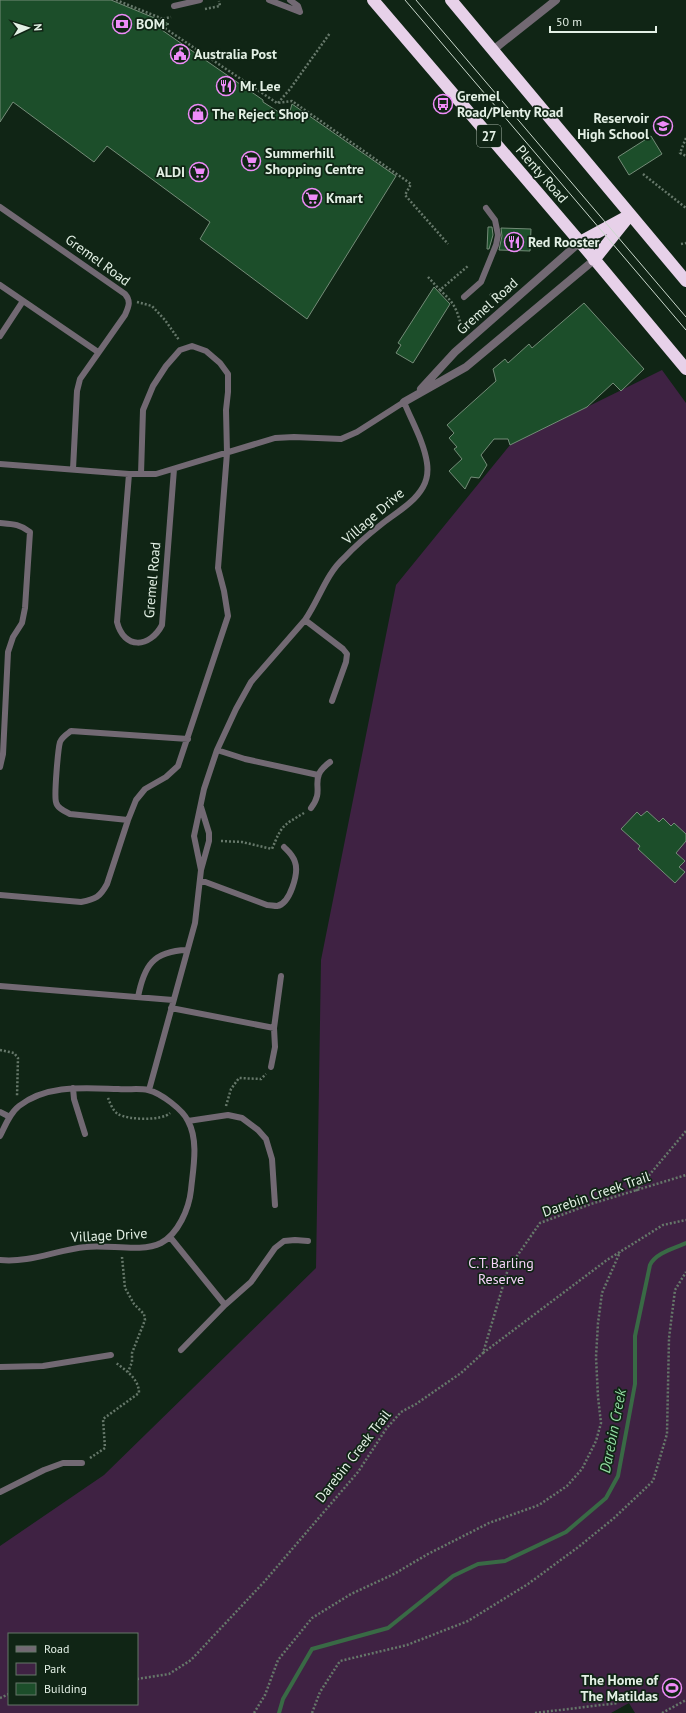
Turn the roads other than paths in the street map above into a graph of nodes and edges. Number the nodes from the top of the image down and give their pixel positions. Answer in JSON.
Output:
{"nodes":[{"id":1,"x":198,"y":0,"type":"edge"},
{"id":2,"x":270,"y":0,"type":"edge"},
{"id":3,"x":290,"y":0,"type":"edge"},
{"id":4,"x":373,"y":0,"type":"edge"},
{"id":5,"x":450,"y":0,"type":"edge"},
{"id":6,"x":556,"y":0,"type":"edge"},
{"id":7,"x":174,"y":6,"type":"dead end"},
{"id":8,"x":493,"y":50,"type":"junction"},
{"id":9,"x":0,"y":207,"type":"edge"},
{"id":10,"x":486,"y":208,"type":"dead end"},
{"id":11,"x":630,"y":215,"type":"junction"},
{"id":12,"x":580,"y":242,"type":"junction"},
{"id":13,"x":594,"y":260,"type":"junction"},
{"id":14,"x":686,"y":280,"type":"edge"},
{"id":15,"x":0,"y":285,"type":"edge"},
{"id":16,"x":464,"y":297,"type":"dead end"},
{"id":17,"x":23,"y":301,"type":"junction"},
{"id":18,"x":0,"y":336,"type":"edge"},
{"id":19,"x":98,"y":352,"type":"junction"},
{"id":20,"x":686,"y":369,"type":"edge"},
{"id":21,"x":417,"y":394,"type":"junction"},
{"id":22,"x":404,"y":402,"type":"junction"},
{"id":23,"x":227,"y":453,"type":"junction"},
{"id":24,"x":0,"y":464,"type":"edge"},
{"id":25,"x":73,"y":469,"type":"junction"},
{"id":26,"x":174,"y":469,"type":"junction"},
{"id":27,"x":129,"y":474,"type":"junction"},
{"id":28,"x":142,"y":474,"type":"junction"},
{"id":29,"x":0,"y":523,"type":"edge"},
{"id":30,"x":305,"y":620,"type":"junction"},
{"id":31,"x":332,"y":701,"type":"dead end"},
{"id":32,"x":188,"y":739,"type":"junction"},
{"id":33,"x":217,"y":750,"type":"junction"},
{"id":34,"x":330,"y":762,"type":"dead end"},
{"id":35,"x":0,"y":767,"type":"edge"},
{"id":36,"x":318,"y":775,"type":"junction"},
{"id":37,"x":201,"y":806,"type":"junction"},
{"id":38,"x":311,"y":808,"type":"road end"},
{"id":39,"x":128,"y":820,"type":"junction"},
{"id":40,"x":284,"y":847,"type":"dead end"},
{"id":41,"x":201,"y":870,"type":"junction"},
{"id":42,"x":200,"y":880,"type":"junction"},
{"id":43,"x":0,"y":895,"type":"edge"},
{"id":44,"x":187,"y":950,"type":"junction"},
{"id":45,"x":281,"y":976,"type":"dead end"},
{"id":46,"x":0,"y":986,"type":"edge"},
{"id":47,"x":138,"y":997,"type":"junction"},
{"id":48,"x":173,"y":1000,"type":"junction"},
{"id":49,"x":171,"y":1008,"type":"junction"},
{"id":50,"x":274,"y":1028,"type":"junction"},
{"id":51,"x":271,"y":1067,"type":"road end"},
{"id":52,"x":73,"y":1088,"type":"junction"},
{"id":53,"x":149,"y":1090,"type":"junction"},
{"id":54,"x":0,"y":1112,"type":"edge"},
{"id":55,"x":10,"y":1117,"type":"junction"},
{"id":56,"x":188,"y":1121,"type":"junction"},
{"id":57,"x":85,"y":1134,"type":"dead end"},
{"id":58,"x":0,"y":1136,"type":"edge"},
{"id":59,"x":275,"y":1205,"type":"dead end"},
{"id":60,"x":170,"y":1237,"type":"junction"},
{"id":61,"x":308,"y":1241,"type":"dead end"},
{"id":62,"x":0,"y":1260,"type":"edge"},
{"id":63,"x":225,"y":1305,"type":"junction"},
{"id":64,"x":181,"y":1350,"type":"dead end"},
{"id":65,"x":109,"y":1356,"type":"road end"},
{"id":66,"x":0,"y":1367,"type":"edge"},
{"id":67,"x":82,"y":1463,"type":"road end"},
{"id":68,"x":0,"y":1492,"type":"edge"}],
"edges":[{"from":1,"to":7,"type":"lane"},
{"from":2,"to":3,"type":"lane"},
{"from":4,"to":12,"type":"highway","name":"Plenty Road","number":"27"},
{"from":5,"to":8,"type":"highway"},
{"from":6,"to":8,"type":"street"},
{"from":8,"to":11,"type":"highway"},
{"from":9,"to":19,"type":"lane","name":"Gremel Road"},
{"from":10,"to":16,"type":"lane"},
{"from":11,"to":12,"type":"highway"},
{"from":11,"to":13,"type":"highway"},
{"from":11,"to":14,"type":"highway"},
{"from":12,"to":13,"type":"highway","name":"Plenty Road","number":"27"},
{"from":12,"to":21,"type":"street","name":"Gremel Road"},
{"from":13,"to":20,"type":"highway","name":"Plenty Road","number":"27"},
{"from":13,"to":21,"type":"street","name":"Gremel Road"},
{"from":15,"to":17,"type":"lane"},
{"from":17,"to":18,"type":"lane"},
{"from":17,"to":19,"type":"lane"},
{"from":19,"to":25,"type":"lane","name":"Gremel Road"},
{"from":21,"to":22,"type":"street","name":"Gremel Road"},
{"from":22,"to":23,"type":"lane","name":"Gremel Road"},
{"from":22,"to":30,"type":"lane","name":"Village Drive"},
{"from":23,"to":26,"type":"lane","name":"Gremel Road"},
{"from":23,"to":28,"type":"lane"},
{"from":23,"to":32,"type":"lane"},
{"from":24,"to":25,"type":"lane","name":"Gremel Road"},
{"from":25,"to":27,"type":"lane","name":"Gremel Road"},
{"from":26,"to":27,"type":"lane","name":"Gremel Road"},
{"from":26,"to":28,"type":"lane","name":"Gremel Road"},
{"from":27,"to":28,"type":"lane","name":"Gremel Road"},
{"from":29,"to":35,"type":"lane"},
{"from":30,"to":31,"type":"lane"},
{"from":30,"to":33,"type":"lane","name":"Village Drive"},
{"from":32,"to":39,"type":"lane"},
{"from":32,"to":39,"type":"lane"},
{"from":33,"to":36,"type":"lane"},
{"from":33,"to":37,"type":"lane","name":"Village Drive"},
{"from":34,"to":36,"type":"lane"},
{"from":36,"to":38,"type":"lane"},
{"from":37,"to":41,"type":"lane","name":"Village Drive"},
{"from":37,"to":41,"type":"lane","name":"Village Drive"},
{"from":39,"to":43,"type":"lane"},
{"from":40,"to":42,"type":"lane"},
{"from":41,"to":42,"type":"lane","name":"Village Drive"},
{"from":42,"to":44,"type":"lane","name":"Village Drive"},
{"from":44,"to":47,"type":"lane"},
{"from":44,"to":48,"type":"lane","name":"Village Drive"},
{"from":45,"to":50,"type":"lane"},
{"from":46,"to":47,"type":"lane"},
{"from":47,"to":48,"type":"lane"},
{"from":48,"to":49,"type":"lane","name":"Village Drive"},
{"from":49,"to":50,"type":"lane"},
{"from":49,"to":53,"type":"lane","name":"Village Drive"},
{"from":50,"to":51,"type":"lane"},
{"from":52,"to":53,"type":"lane"},
{"from":52,"to":55,"type":"lane"},
{"from":52,"to":57,"type":"lane"},
{"from":53,"to":56,"type":"lane"},
{"from":54,"to":55,"type":"lane"},
{"from":55,"to":58,"type":"lane"},
{"from":56,"to":59,"type":"lane"},
{"from":56,"to":60,"type":"lane"},
{"from":60,"to":62,"type":"lane","name":"Village Drive"},
{"from":60,"to":63,"type":"lane"},
{"from":61,"to":63,"type":"lane"},
{"from":63,"to":64,"type":"lane"},
{"from":65,"to":66,"type":"lane"},
{"from":67,"to":68,"type":"lane"}]}
